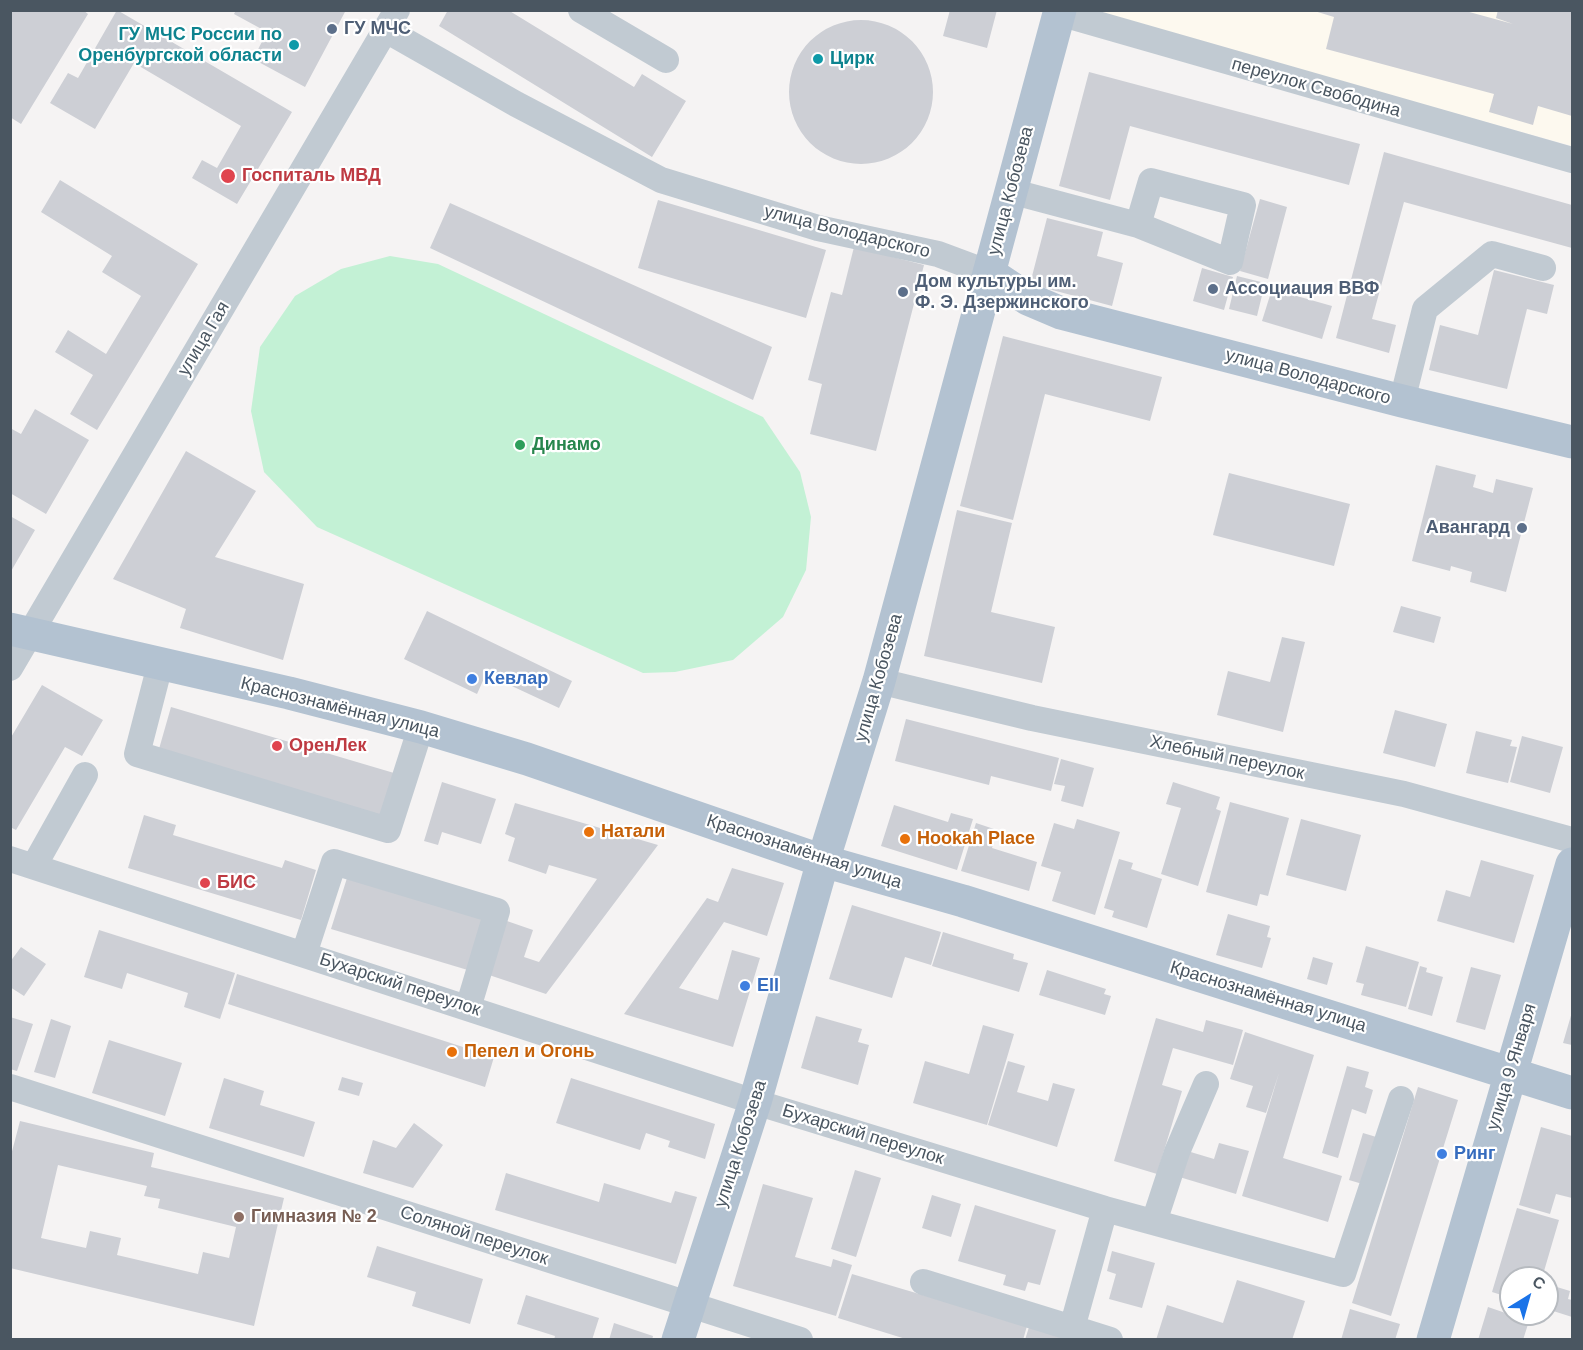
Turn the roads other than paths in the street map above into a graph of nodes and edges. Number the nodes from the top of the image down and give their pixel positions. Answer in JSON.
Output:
{"nodes":[{"id":1,"x":581,"y":10,"type":"edge"},
{"id":2,"x":1060,"y":12,"type":"edge"},
{"id":3,"x":392,"y":20,"type":"edge"},
{"id":4,"x":666,"y":60,"type":"dead end"},
{"id":5,"x":1572,"y":160,"type":"edge"},
{"id":6,"x":1010,"y":191,"type":"junction"},
{"id":7,"x":1138,"y":225,"type":"dead end"},
{"id":8,"x":1543,"y":268,"type":"dead end"},
{"id":9,"x":989,"y":273,"type":"junction"},
{"id":10,"x":1402,"y":401,"type":"junction"},
{"id":11,"x":1572,"y":442,"type":"edge"},
{"id":12,"x":20,"y":632,"type":"edge"},
{"id":13,"x":160,"y":665,"type":"junction"},
{"id":14,"x":10,"y":668,"type":"edge"},
{"id":15,"x":879,"y":681,"type":"junction"},
{"id":16,"x":421,"y":727,"type":"junction"},
{"id":17,"x":85,"y":776,"type":"dead end"},
{"id":18,"x":1572,"y":840,"type":"edge"},
{"id":19,"x":824,"y":861,"type":"junction"},
{"id":20,"x":1572,"y":864,"type":"edge"},
{"id":21,"x":18,"y":865,"type":"edge"},
{"id":22,"x":304,"y":954,"type":"junction"},
{"id":23,"x":468,"y":1008,"type":"junction"},
{"id":24,"x":1509,"y":1072,"type":"junction"},
{"id":25,"x":1206,"y":1084,"type":"dead end"},
{"id":26,"x":10,"y":1087,"type":"edge"},
{"id":27,"x":1572,"y":1093,"type":"edge"},
{"id":28,"x":1401,"y":1099,"type":"dead end"},
{"id":29,"x":755,"y":1102,"type":"junction"},
{"id":30,"x":1105,"y":1209,"type":"junction"},
{"id":31,"x":1154,"y":1222,"type":"junction"},
{"id":32,"x":923,"y":1282,"type":"dead end"},
{"id":33,"x":689,"y":1305,"type":"junction"},
{"id":34,"x":1072,"y":1328,"type":"junction"},
{"id":35,"x":678,"y":1340,"type":"edge"},
{"id":36,"x":800,"y":1340,"type":"edge"},
{"id":37,"x":1110,"y":1340,"type":"edge"},
{"id":38,"x":1433,"y":1340,"type":"edge"}],
"edges":[{"from":1,"to":4,"type":"street"},
{"from":2,"to":5,"type":"street","name":"переулок Свободина"},
{"from":2,"to":6,"type":"main road","name":"улица Кобозева"},
{"from":3,"to":9,"type":"street","name":"улица Володарского"},
{"from":3,"to":12,"type":"street","name":"улица Гая"},
{"from":6,"to":7,"type":"street"},
{"from":6,"to":9,"type":"main road","name":"улица Кобозева"},
{"from":8,"to":10,"type":"street"},
{"from":9,"to":10,"type":"main road","name":"улица Володарского"},
{"from":9,"to":15,"type":"main road","name":"улица Кобозева"},
{"from":10,"to":11,"type":"main road","name":"улица Володарского"},
{"from":12,"to":13,"type":"main road","name":"Краснознамённая улица"},
{"from":12,"to":14,"type":"street","name":"улица Гая"},
{"from":13,"to":16,"type":"main road","name":"Краснознамённая улица"},
{"from":13,"to":16,"type":"street"},
{"from":15,"to":18,"type":"street","name":"Хлебный переулок"},
{"from":15,"to":19,"type":"main road","name":"улица Кобозева"},
{"from":16,"to":19,"type":"main road","name":"Краснознамённая улица"},
{"from":17,"to":21,"type":"street"},
{"from":19,"to":24,"type":"main road","name":"Краснознамённая улица"},
{"from":19,"to":29,"type":"main road","name":"улица Кобозева"},
{"from":20,"to":24,"type":"main road","name":"улица 9 Января"},
{"from":21,"to":22,"type":"street","name":"Бухарский переулок"},
{"from":22,"to":23,"type":"street","name":"Бухарский переулок"},
{"from":22,"to":23,"type":"street"},
{"from":23,"to":29,"type":"street","name":"Бухарский переулок"},
{"from":24,"to":27,"type":"main road","name":"Краснознамённая улица"},
{"from":24,"to":38,"type":"main road","name":"улица 9 Января"},
{"from":25,"to":31,"type":"street"},
{"from":26,"to":33,"type":"street","name":"Соляной переулок"},
{"from":28,"to":31,"type":"street","name":"Бухарский переулок"},
{"from":29,"to":30,"type":"street","name":"Бухарский переулок"},
{"from":29,"to":33,"type":"main road","name":"улица Кобозева"},
{"from":30,"to":31,"type":"street","name":"Бухарский переулок"},
{"from":30,"to":34,"type":"street"},
{"from":32,"to":34,"type":"street"},
{"from":33,"to":35,"type":"main road","name":"улица Кобозева"},
{"from":33,"to":36,"type":"street","name":"Соляной переулок"},
{"from":34,"to":37,"type":"street"}]}
